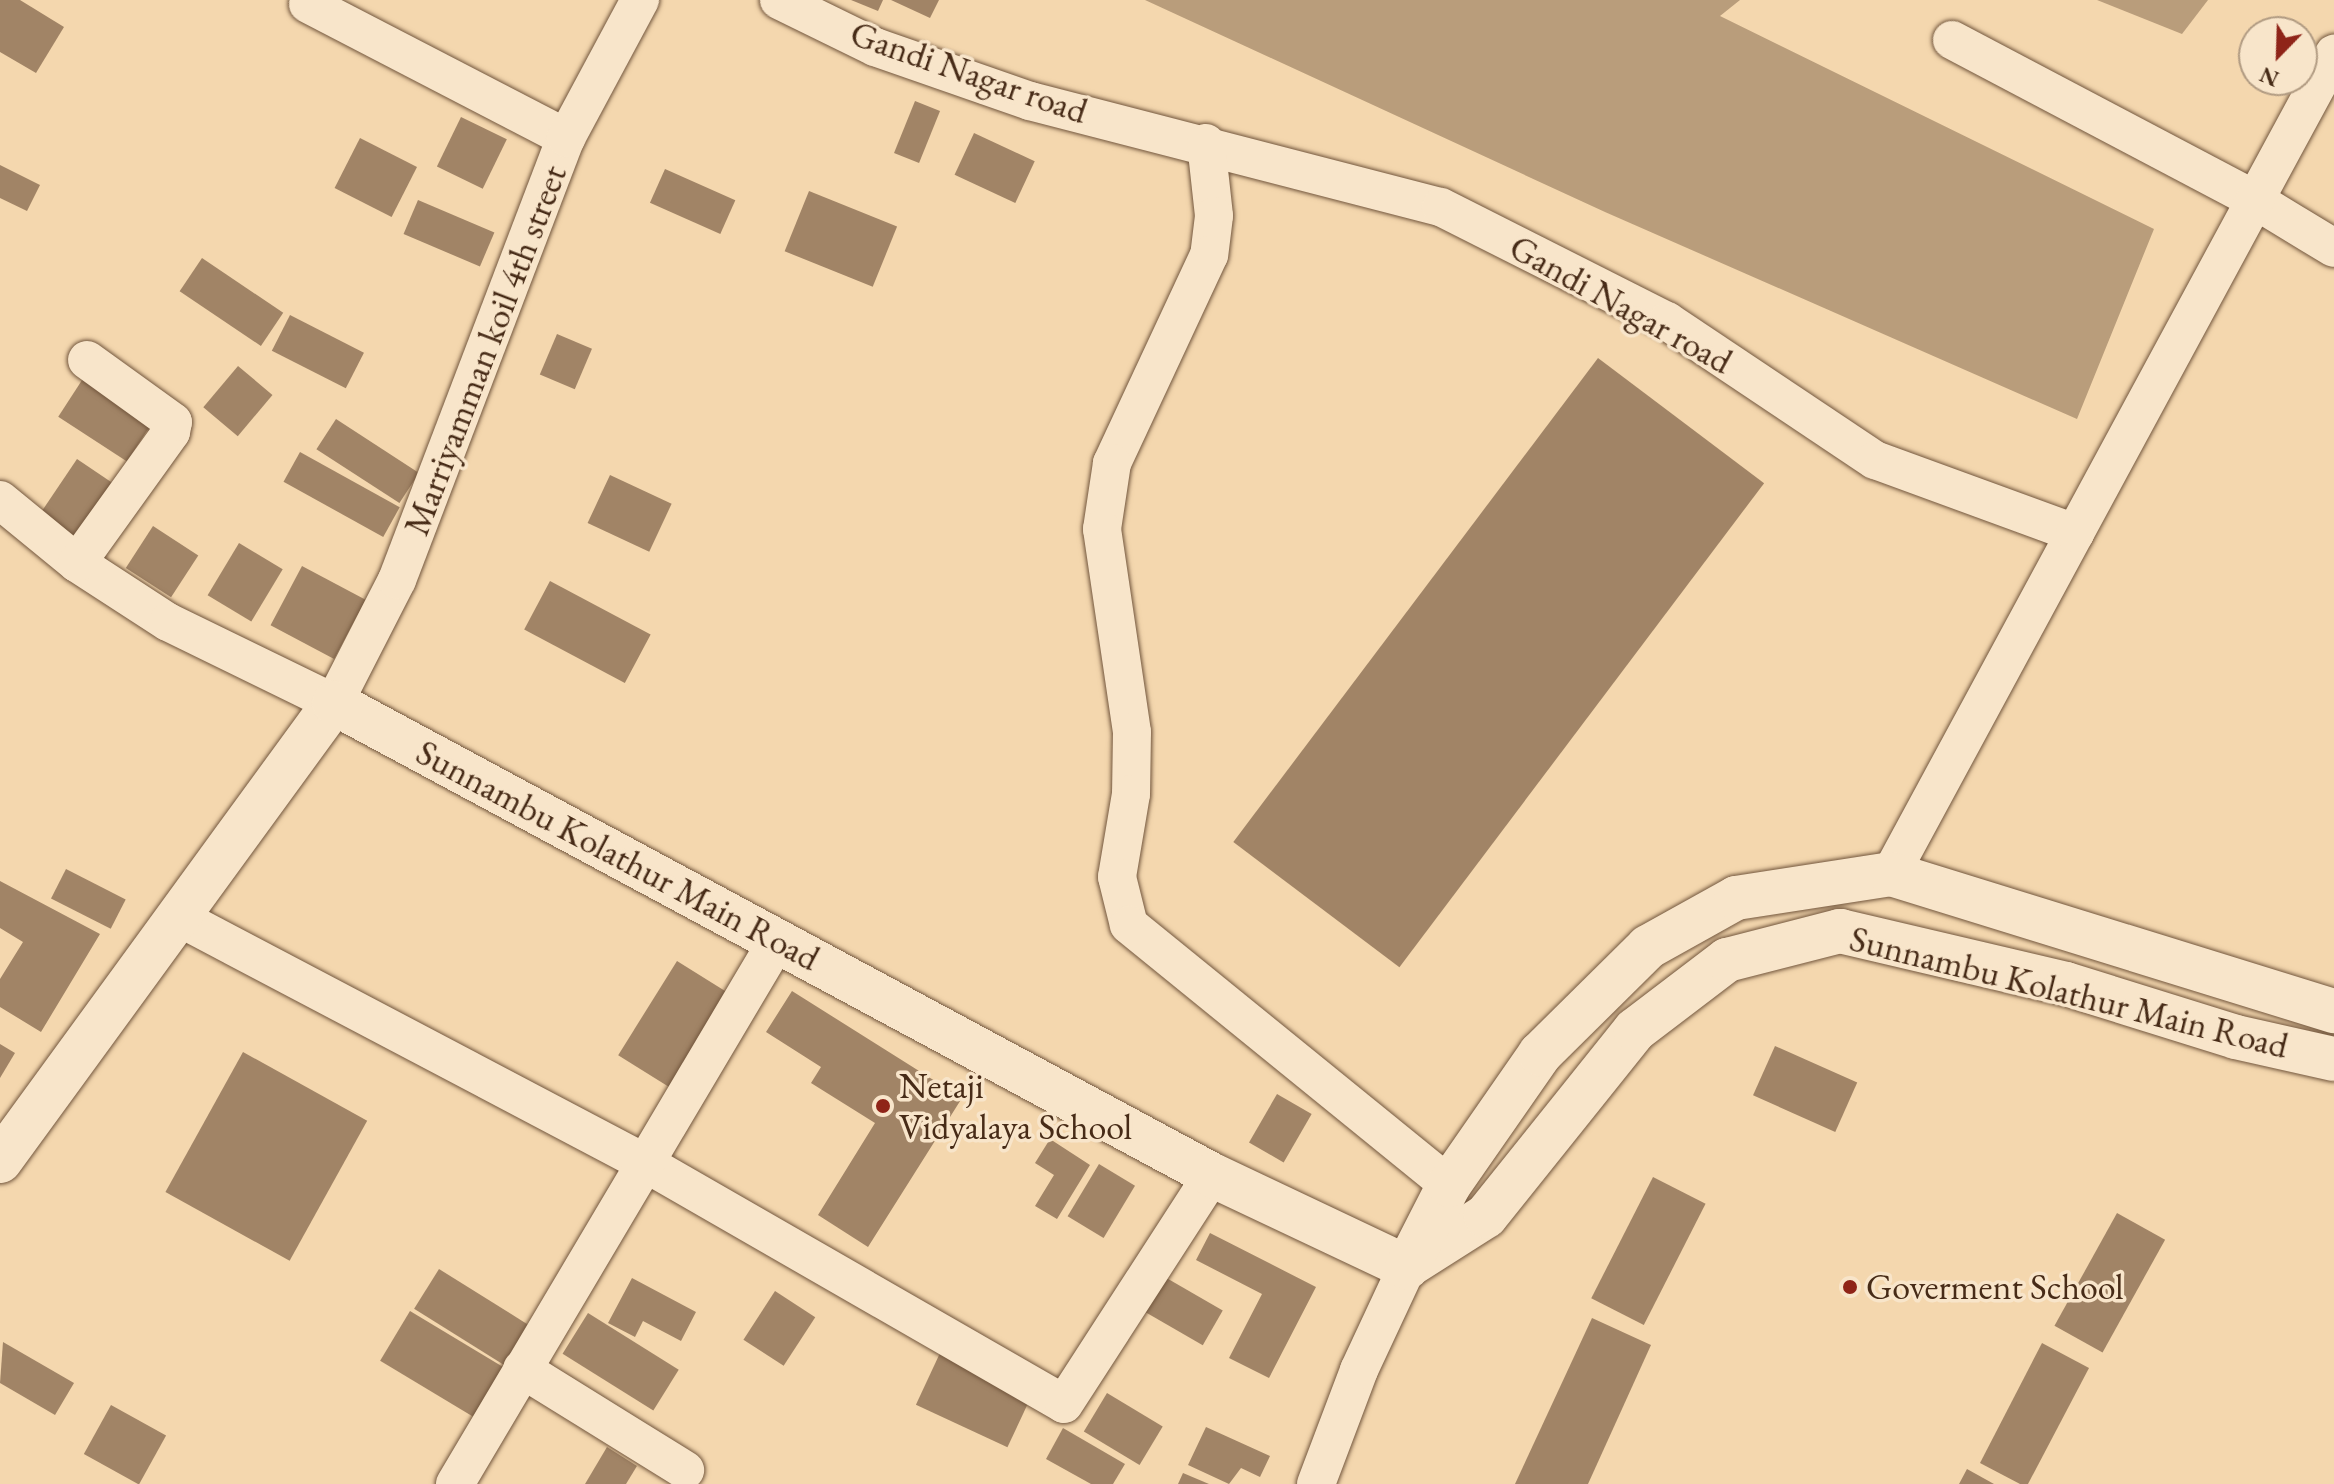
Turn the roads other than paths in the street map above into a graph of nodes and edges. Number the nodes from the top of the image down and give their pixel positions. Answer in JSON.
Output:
{"nodes":[{"id":1,"x":640,"y":0,"type":"edge"},
{"id":2,"x":779,"y":0,"type":"edge"},
{"id":3,"x":308,"y":4,"type":"dead end"},
{"id":4,"x":1952,"y":40,"type":"dead end"},
{"id":5,"x":2334,"y":54,"type":"edge"},
{"id":6,"x":566,"y":138,"type":"junction"},
{"id":7,"x":1206,"y":143,"type":"junction"},
{"id":8,"x":2255,"y":200,"type":"junction"},
{"id":9,"x":2334,"y":248,"type":"edge"},
{"id":10,"x":87,"y":360,"type":"dead end"},
{"id":11,"x":0,"y":500,"type":"edge"},
{"id":12,"x":2075,"y":533,"type":"junction"},
{"id":13,"x":77,"y":563,"type":"junction"},
{"id":14,"x":334,"y":703,"type":"junction"},
{"id":15,"x":1891,"y":874,"type":"junction"},
{"id":16,"x":178,"y":917,"type":"junction"},
{"id":17,"x":777,"y":941,"type":"junction"},
{"id":18,"x":2334,"y":1011,"type":"edge"},
{"id":19,"x":2334,"y":1059,"type":"edge"},
{"id":20,"x":0,"y":1161,"type":"edge"},
{"id":21,"x":645,"y":1163,"type":"junction"},
{"id":22,"x":1212,"y":1175,"type":"junction"},
{"id":23,"x":1449,"y":1185,"type":"junction"},
{"id":24,"x":1407,"y":1267,"type":"junction"},
{"id":25,"x":522,"y":1369,"type":"junction"},
{"id":26,"x":685,"y":1470,"type":"dead end"},
{"id":27,"x":455,"y":1484,"type":"edge"},
{"id":28,"x":1316,"y":1484,"type":"edge"}],
"edges":[{"from":1,"to":6,"type":"street","name":"Marriyamman koil 4th street"},
{"from":2,"to":7,"type":"street","name":"Gandi Nagar road"},
{"from":3,"to":6,"type":"street"},
{"from":4,"to":8,"type":"street"},
{"from":5,"to":8,"type":"street"},
{"from":6,"to":14,"type":"street","name":"Marriyamman koil 4th street"},
{"from":7,"to":12,"type":"street","name":"Gandi Nagar road"},
{"from":7,"to":23,"type":"street"},
{"from":8,"to":9,"type":"street"},
{"from":8,"to":12,"type":"street"},
{"from":10,"to":13,"type":"street"},
{"from":11,"to":13,"type":"street"},
{"from":12,"to":15,"type":"street"},
{"from":13,"to":14,"type":"street"},
{"from":14,"to":16,"type":"street"},
{"from":14,"to":17,"type":"street","name":"Sunnambu Kolathur Main Road"},
{"from":15,"to":18,"type":"street","name":"Sunnambu Kolathur Main Road"},
{"from":15,"to":23,"type":"street","name":"Sunnambu Kolathur Main Road"},
{"from":16,"to":20,"type":"street"},
{"from":16,"to":21,"type":"street"},
{"from":17,"to":21,"type":"street"},
{"from":17,"to":22,"type":"street","name":"Sunnambu Kolathur Main Road"},
{"from":19,"to":24,"type":"street","name":"Sunnambu Kolathur Main Road"},
{"from":21,"to":22,"type":"street"},
{"from":21,"to":25,"type":"street"},
{"from":22,"to":24,"type":"street","name":"Sunnambu Kolathur Main Road"},
{"from":23,"to":24,"type":"street","name":"Sunnambu Kolathur Main Road"},
{"from":24,"to":28,"type":"street"},
{"from":25,"to":26,"type":"street"},
{"from":25,"to":27,"type":"street"}]}
